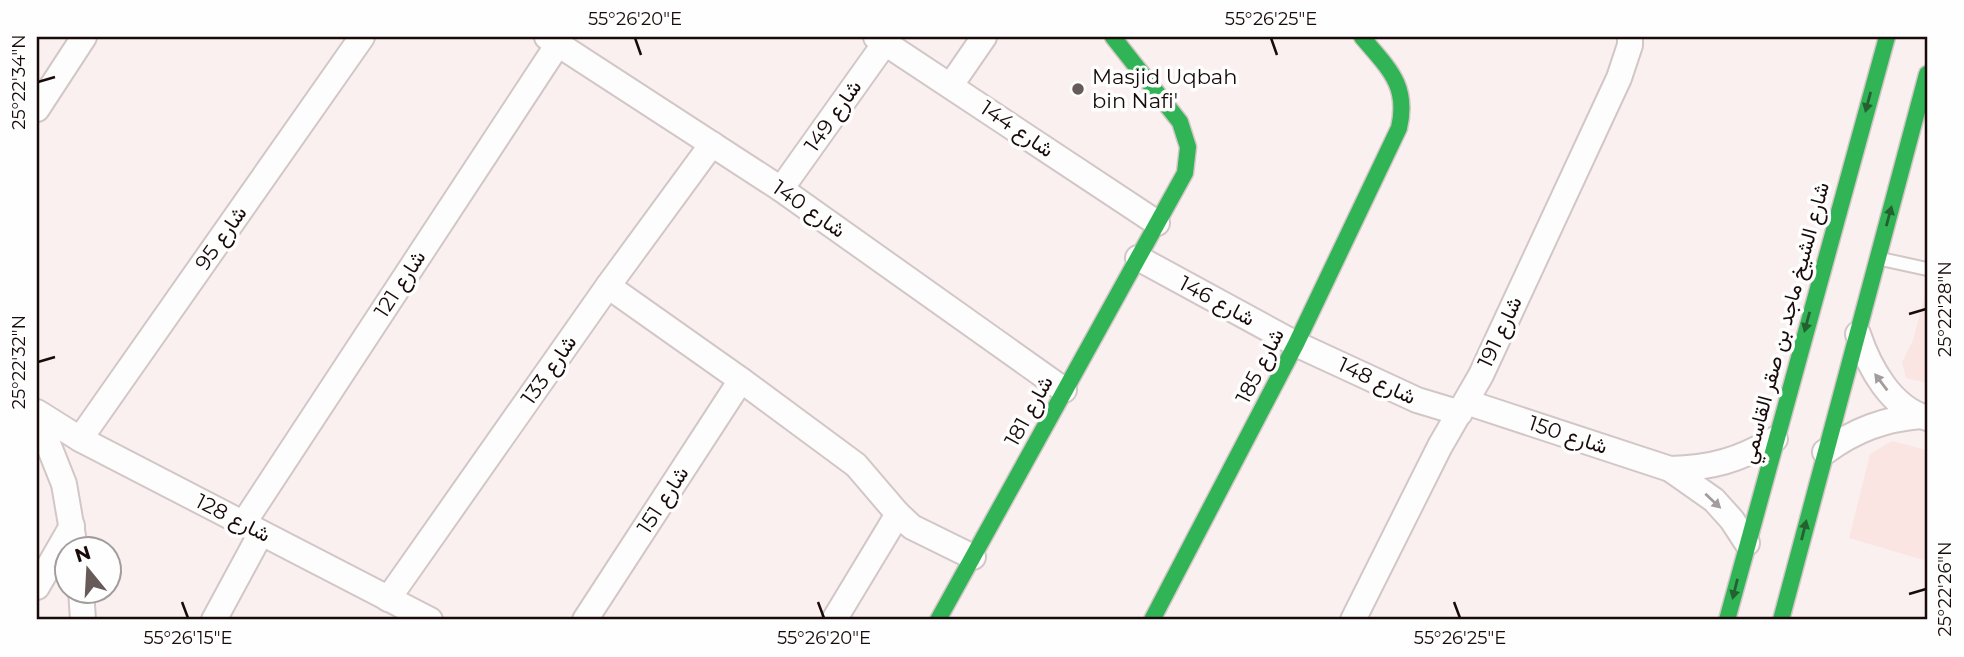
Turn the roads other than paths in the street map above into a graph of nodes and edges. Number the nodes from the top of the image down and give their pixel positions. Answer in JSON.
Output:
{"nodes":[{"id":1,"x":84,"y":37,"type":"edge"},
{"id":2,"x":362,"y":37,"type":"edge"},
{"id":3,"x":984,"y":37,"type":"edge"},
{"id":4,"x":1112,"y":37,"type":"edge"},
{"id":5,"x":1362,"y":37,"type":"edge"},
{"id":6,"x":1630,"y":37,"type":"edge"},
{"id":7,"x":1887,"y":37,"type":"edge"},
{"id":8,"x":880,"y":40,"type":"edge"},
{"id":9,"x":552,"y":41,"type":"edge"},
{"id":10,"x":1927,"y":74,"type":"edge"},
{"id":11,"x":951,"y":85,"type":"junction"},
{"id":12,"x":37,"y":109,"type":"edge"},
{"id":13,"x":712,"y":144,"type":"junction"},
{"id":14,"x":781,"y":188,"type":"junction"},
{"id":15,"x":1157,"y":223,"type":"junction"},
{"id":16,"x":1138,"y":258,"type":"junction"},
{"id":17,"x":1877,"y":258,"type":"junction"},
{"id":18,"x":1927,"y":269,"type":"edge"},
{"id":19,"x":608,"y":286,"type":"junction"},
{"id":20,"x":1858,"y":334,"type":"junction"},
{"id":21,"x":1296,"y":344,"type":"junction"},
{"id":22,"x":741,"y":380,"type":"junction"},
{"id":23,"x":1064,"y":390,"type":"junction"},
{"id":24,"x":1463,"y":407,"type":"junction"},
{"id":25,"x":37,"y":414,"type":"edge"},
{"id":26,"x":1924,"y":417,"type":"edge"},
{"id":27,"x":80,"y":439,"type":"junction"},
{"id":28,"x":1775,"y":439,"type":"junction"},
{"id":29,"x":1825,"y":452,"type":"junction"},
{"id":30,"x":1670,"y":469,"type":"junction"},
{"id":31,"x":898,"y":514,"type":"junction"},
{"id":32,"x":252,"y":528,"type":"junction"},
{"id":33,"x":73,"y":534,"type":"edge"},
{"id":34,"x":1747,"y":542,"type":"junction"},
{"id":35,"x":973,"y":557,"type":"junction"},
{"id":36,"x":52,"y":567,"type":"edge"},
{"id":37,"x":37,"y":587,"type":"edge"},
{"id":38,"x":388,"y":599,"type":"junction"},
{"id":39,"x":214,"y":620,"type":"edge"},
{"id":40,"x":430,"y":620,"type":"edge"},
{"id":41,"x":585,"y":620,"type":"edge"},
{"id":42,"x":834,"y":620,"type":"edge"},
{"id":43,"x":938,"y":620,"type":"edge"},
{"id":44,"x":1152,"y":620,"type":"edge"},
{"id":45,"x":1353,"y":620,"type":"edge"},
{"id":46,"x":1727,"y":620,"type":"edge"},
{"id":47,"x":1781,"y":620,"type":"edge"}],
"edges":[{"from":1,"to":12,"type":"street"},
{"from":2,"to":27,"type":"street","name":"شارع 95"},
{"from":3,"to":11,"type":"street"},
{"from":4,"to":15,"type":"street","name":"شارع 181"},
{"from":5,"to":21,"type":"street","name":"شارع 185"},
{"from":6,"to":24,"type":"street","name":"شارع 191"},
{"from":7,"to":28,"type":"street","name":"شارع الشيخ ماجد بن صقر القاسمي","one_way":true},
{"from":8,"to":11,"type":"street","name":"شارع 144"},
{"from":8,"to":14,"type":"street","name":"شارع 149"},
{"from":9,"to":13,"type":"street","name":"شارع 140"},
{"from":9,"to":32,"type":"street","name":"شارع 121"},
{"from":17,"to":10,"type":"street","one_way":true},
{"from":11,"to":15,"type":"street","name":"شارع 144"},
{"from":13,"to":14,"type":"street","name":"شارع 140"},
{"from":13,"to":19,"type":"street","name":"شارع 133"},
{"from":14,"to":23,"type":"street","name":"شارع 140"},
{"from":15,"to":16,"type":"street","name":"شارع 181"},
{"from":16,"to":21,"type":"street","name":"شارع 146"},
{"from":16,"to":23,"type":"street","name":"شارع 181"},
{"from":17,"to":18,"type":"lane"},
{"from":17,"to":20,"type":"street"},
{"from":19,"to":22,"type":"street"},
{"from":19,"to":38,"type":"street","name":"شارع 133"},
{"from":26,"to":20,"type":"street","one_way":true},
{"from":20,"to":29,"type":"street"},
{"from":21,"to":24,"type":"street","name":"شارع 148"},
{"from":21,"to":44,"type":"street","name":"شارع 185"},
{"from":22,"to":31,"type":"street"},
{"from":22,"to":41,"type":"street","name":"شارع 151"},
{"from":23,"to":35,"type":"street","name":"شارع 181"},
{"from":24,"to":30,"type":"street","name":"شارع 150"},
{"from":24,"to":45,"type":"street","name":"شارع 191"},
{"from":25,"to":27,"type":"street","name":"شارع 128"},
{"from":25,"to":33,"type":"street"},
{"from":26,"to":29,"type":"street"},
{"from":27,"to":32,"type":"street","name":"شارع 128"},
{"from":28,"to":30,"type":"street","name":"شارع 150"},
{"from":28,"to":34,"type":"street","name":"شارع الشيخ ماجد بن صقر القاسمي"},
{"from":47,"to":29,"type":"street","one_way":true},
{"from":30,"to":34,"type":"street","name":"شارع 150","one_way":true},
{"from":31,"to":35,"type":"street"},
{"from":31,"to":42,"type":"street"},
{"from":32,"to":38,"type":"street","name":"شارع 128"},
{"from":32,"to":39,"type":"street","name":"شارع 121"},
{"from":34,"to":46,"type":"street","name":"شارع الشيخ ماجد بن صقر القاسمي","one_way":true},
{"from":35,"to":43,"type":"street","name":"شارع 181"},
{"from":36,"to":37,"type":"street"},
{"from":38,"to":40,"type":"street","name":"شارع 128"}]}
